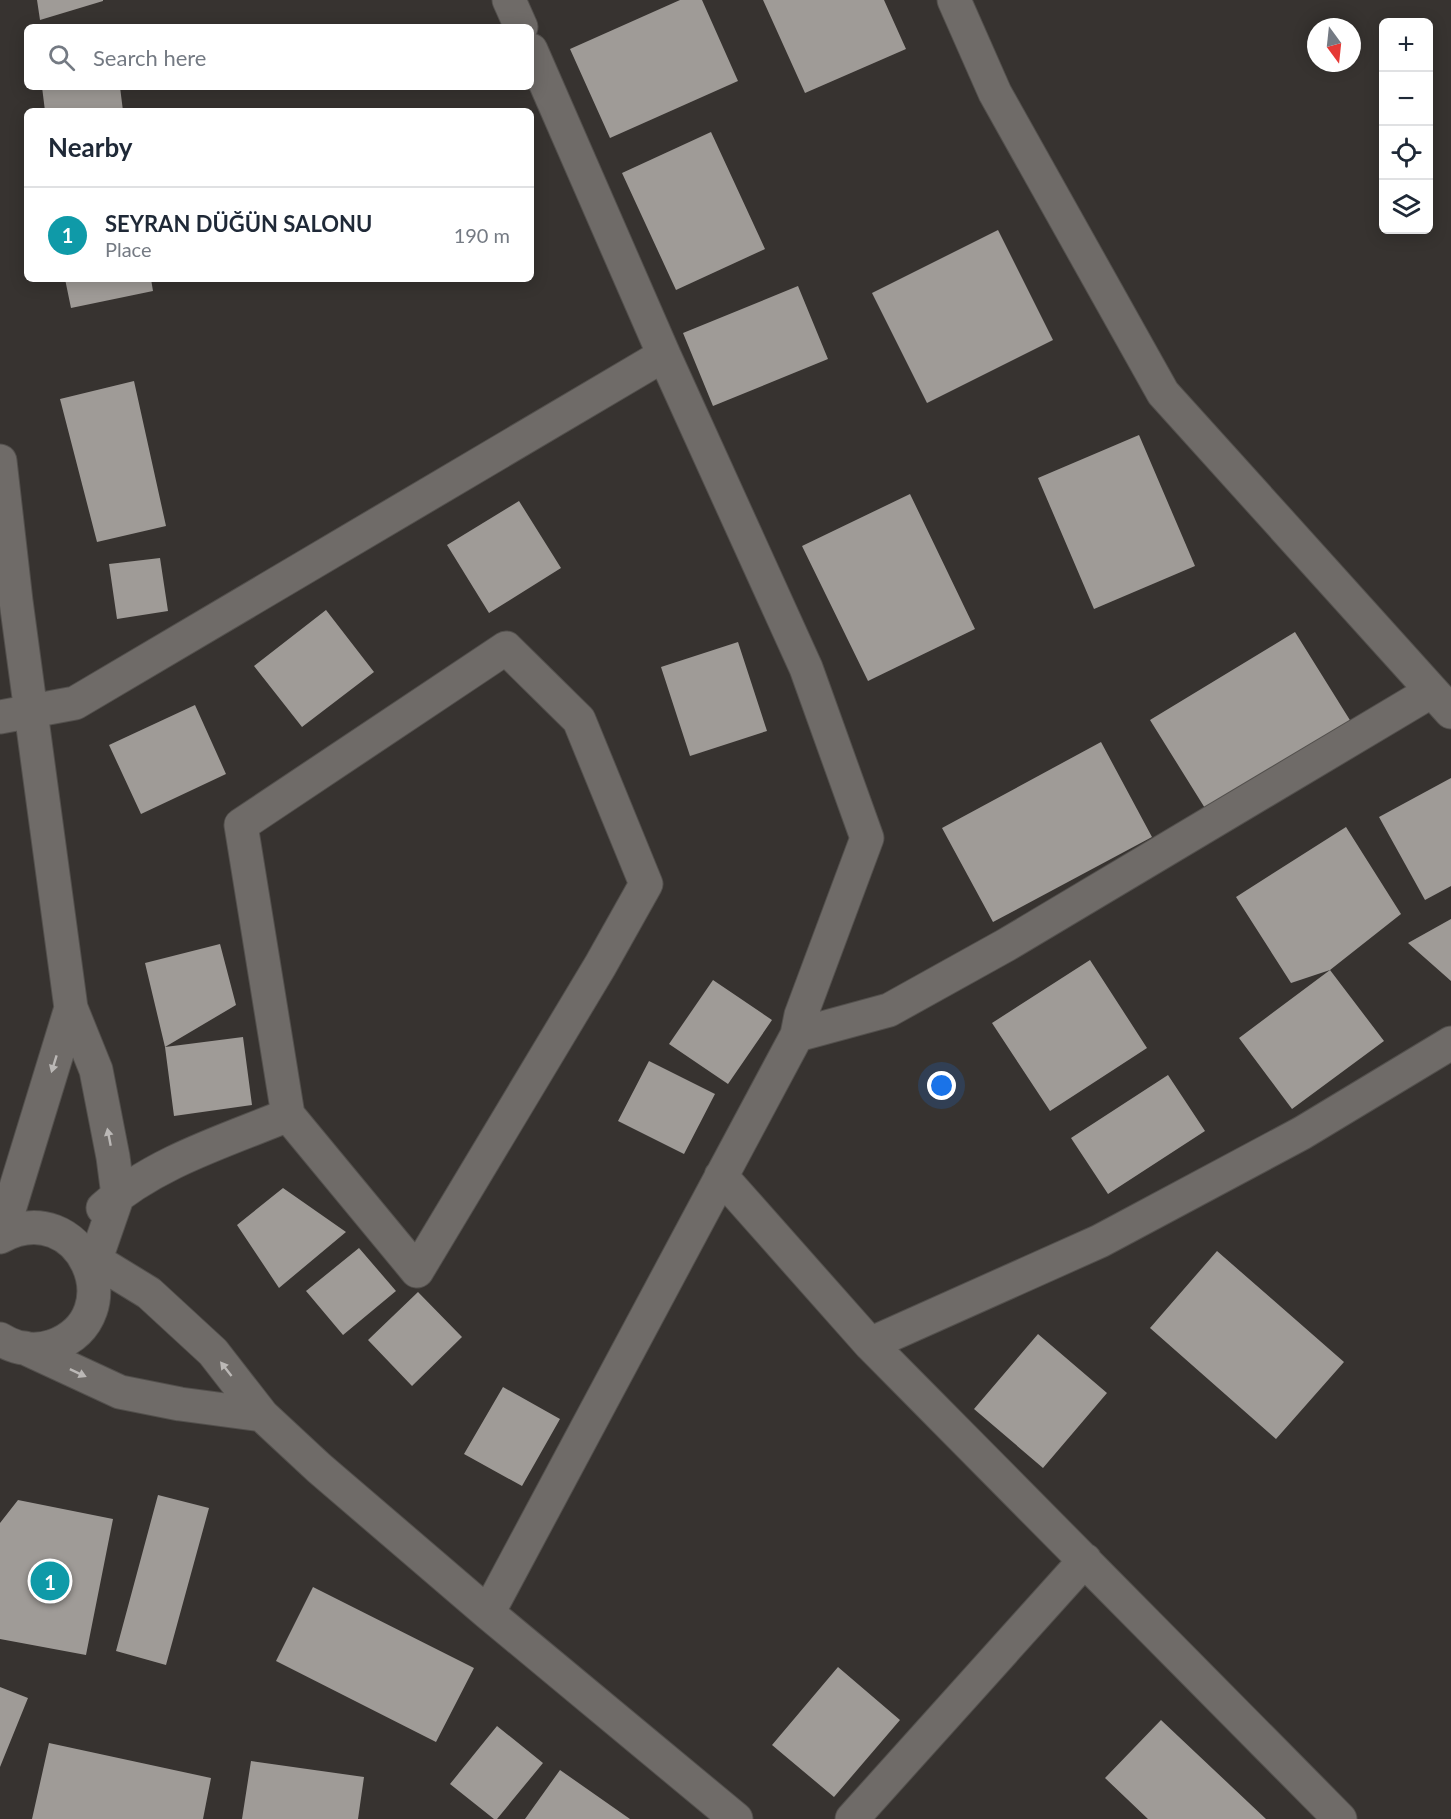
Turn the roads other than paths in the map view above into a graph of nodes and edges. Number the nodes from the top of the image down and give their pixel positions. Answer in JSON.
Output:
{"nodes":[{"id":1,"x":954,"y":0,"type":"edge"},
{"id":2,"x":534,"y":57,"type":"edge"},
{"id":3,"x":664,"y":355,"type":"junction"},
{"id":4,"x":0,"y":461,"type":"edge"},
{"id":5,"x":1442,"y":701,"type":"edge"},
{"id":6,"x":16,"y":715,"type":"edge"},
{"id":7,"x":71,"y":1008,"type":"junction"},
{"id":8,"x":797,"y":1035,"type":"junction"},
{"id":9,"x":1451,"y":1042,"type":"edge"},
{"id":10,"x":288,"y":1115,"type":"junction"},
{"id":11,"x":721,"y":1176,"type":"junction"},
{"id":12,"x":118,"y":1195,"type":"junction"},
{"id":13,"x":1,"y":1237,"type":"edge"},
{"id":14,"x":84,"y":1255,"type":"junction"},
{"id":15,"x":870,"y":1344,"type":"junction"},
{"id":16,"x":8,"y":1346,"type":"edge"},
{"id":17,"x":262,"y":1415,"type":"junction"},
{"id":18,"x":1085,"y":1560,"type":"junction"},
{"id":19,"x":488,"y":1612,"type":"junction"},
{"id":20,"x":736,"y":1819,"type":"edge"},
{"id":21,"x":852,"y":1819,"type":"edge"},
{"id":22,"x":1340,"y":1819,"type":"edge"}],
"edges":[{"from":1,"to":5,"type":"street"},
{"from":2,"to":3,"type":"street"},
{"from":3,"to":6,"type":"street"},
{"from":3,"to":8,"type":"street"},
{"from":4,"to":6,"type":"street"},
{"from":5,"to":8,"type":"street"},
{"from":6,"to":7,"type":"street"},
{"from":12,"to":7,"type":"street","one_way":true},
{"from":7,"to":13,"type":"street","one_way":true},
{"from":8,"to":11,"type":"street"},
{"from":9,"to":15,"type":"street"},
{"from":10,"to":10,"type":"street"},
{"from":10,"to":12,"type":"street"},
{"from":11,"to":15,"type":"street"},
{"from":11,"to":19,"type":"street"},
{"from":12,"to":14,"type":"street"},
{"from":13,"to":14,"type":"street"},
{"from":14,"to":16,"type":"street"},
{"from":17,"to":14,"type":"street","one_way":true},
{"from":15,"to":18,"type":"street"},
{"from":16,"to":17,"type":"street","one_way":true},
{"from":17,"to":19,"type":"street"},
{"from":18,"to":21,"type":"street"},
{"from":18,"to":22,"type":"street"},
{"from":19,"to":20,"type":"street"}]}
